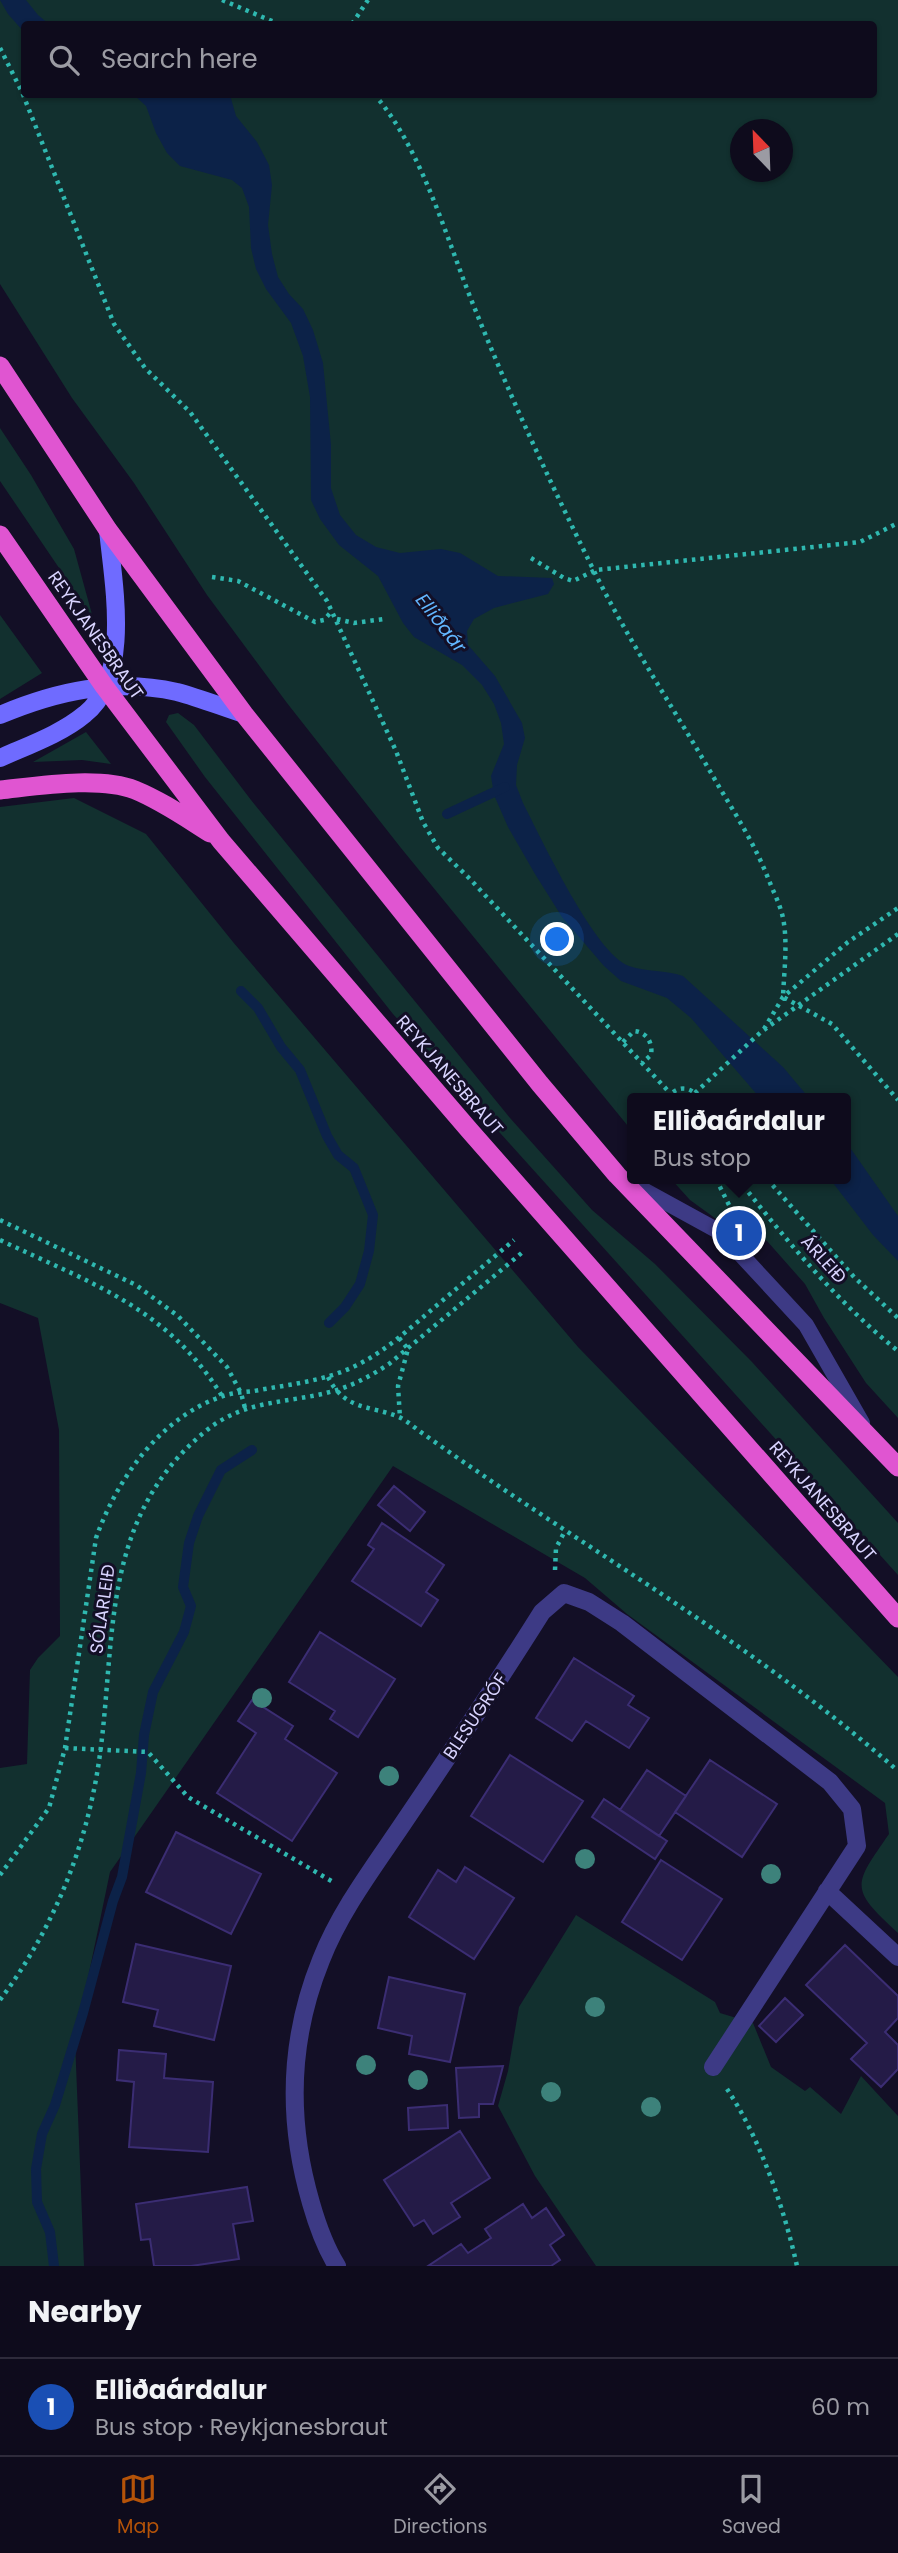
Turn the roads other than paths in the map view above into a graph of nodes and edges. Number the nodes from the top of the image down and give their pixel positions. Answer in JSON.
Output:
{"nodes":[{"id":1,"x":0,"y":366,"type":"edge"},
{"id":2,"x":108,"y":530,"type":"junction"},
{"id":3,"x":0,"y":535,"type":"edge"},
{"id":4,"x":104,"y":686,"type":"junction"},
{"id":5,"x":244,"y":714,"type":"junction"},
{"id":6,"x":0,"y":715,"type":"edge"},
{"id":7,"x":0,"y":758,"type":"edge"},
{"id":8,"x":0,"y":790,"type":"edge"},
{"id":9,"x":221,"y":841,"type":"junction"},
{"id":10,"x":617,"y":1175,"type":"junction"},
{"id":11,"x":627,"y":1181,"type":"edge"},
{"id":12,"x":633,"y":1184,"type":"edge"},
{"id":13,"x":872,"y":1440,"type":"junction"},
{"id":14,"x":898,"y":1467,"type":"edge"},
{"id":15,"x":898,"y":1618,"type":"edge"},
{"id":16,"x":827,"y":1891,"type":"junction"},
{"id":17,"x":898,"y":1957,"type":"edge"},
{"id":18,"x":713,"y":2067,"type":"road end"},
{"id":19,"x":337,"y":2266,"type":"edge"}],
"edges":[{"from":1,"to":2,"type":"highway"},
{"from":2,"to":4,"type":"main road"},
{"from":2,"to":5,"type":"highway"},
{"from":3,"to":4,"type":"highway","name":"REYKJANESBRAUT"},
{"from":4,"to":5,"type":"main road"},
{"from":4,"to":6,"type":"main road"},
{"from":4,"to":7,"type":"main road"},
{"from":4,"to":9,"type":"highway","name":"REYKJANESBRAUT"},
{"from":5,"to":10,"type":"highway"},
{"from":8,"to":9,"type":"highway"},
{"from":9,"to":15,"type":"highway","name":"REYKJANESBRAUT"},
{"from":10,"to":11,"type":"lane"},
{"from":10,"to":13,"type":"highway"},
{"from":12,"to":13,"type":"lane"},
{"from":13,"to":14,"type":"highway"},
{"from":16,"to":17,"type":"street"},
{"from":16,"to":18,"type":"street"},
{"from":16,"to":19,"type":"street","name":"BLESUGRÓF"}]}
